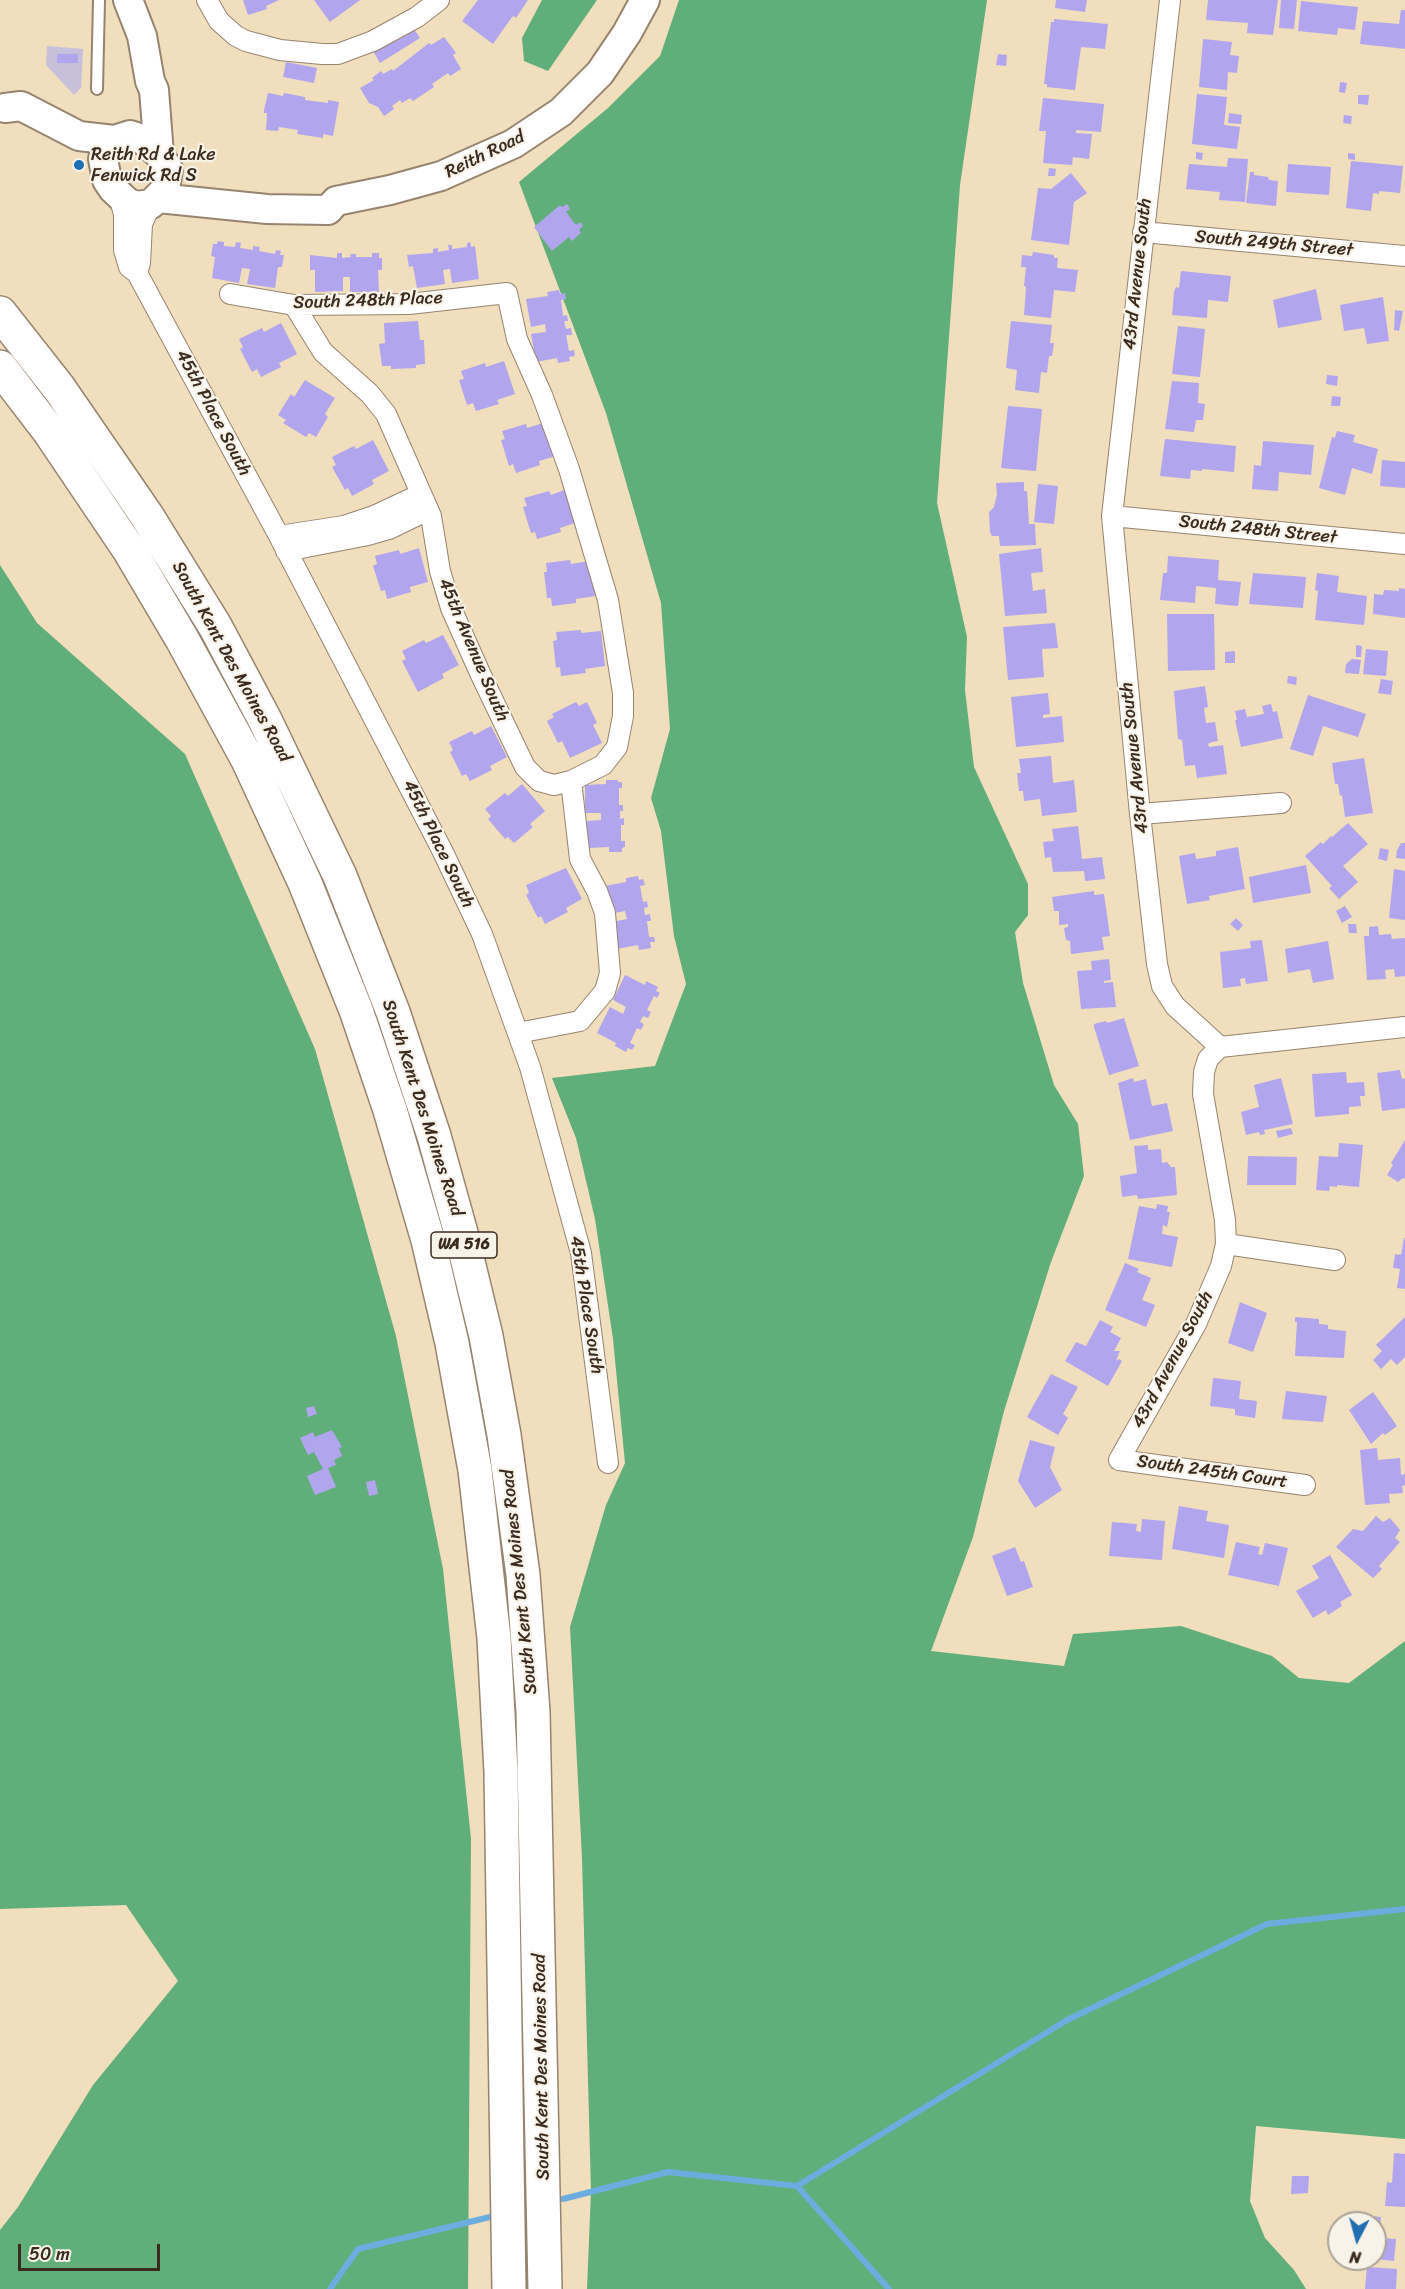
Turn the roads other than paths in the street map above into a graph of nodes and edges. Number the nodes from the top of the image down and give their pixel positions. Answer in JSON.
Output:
{"nodes":[{"id":1,"x":99,"y":0,"type":"edge"},
{"id":2,"x":128,"y":0,"type":"edge"},
{"id":3,"x":207,"y":0,"type":"edge"},
{"id":4,"x":439,"y":0,"type":"edge"},
{"id":5,"x":645,"y":0,"type":"edge"},
{"id":6,"x":1170,"y":0,"type":"edge"},
{"id":7,"x":150,"y":81,"type":"junction"},
{"id":8,"x":98,"y":89,"type":"dead end"},
{"id":9,"x":3,"y":105,"type":"edge"},
{"id":10,"x":117,"y":139,"type":"junction"},
{"id":11,"x":163,"y":161,"type":"junction"},
{"id":12,"x":105,"y":172,"type":"junction"},
{"id":13,"x":119,"y":196,"type":"junction"},
{"id":14,"x":154,"y":201,"type":"junction"},
{"id":15,"x":336,"y":201,"type":"junction"},
{"id":16,"x":1143,"y":232,"type":"junction"},
{"id":17,"x":1405,"y":256,"type":"edge"},
{"id":18,"x":137,"y":273,"type":"junction"},
{"id":19,"x":507,"y":293,"type":"joint"},
{"id":20,"x":230,"y":294,"type":"dead end"},
{"id":21,"x":294,"y":305,"type":"junction"},
{"id":22,"x":0,"y":313,"type":"edge"},
{"id":23,"x":0,"y":367,"type":"edge"},
{"id":24,"x":424,"y":502,"type":"junction"},
{"id":25,"x":1112,"y":516,"type":"junction"},
{"id":26,"x":283,"y":544,"type":"junction"},
{"id":27,"x":1405,"y":544,"type":"edge"},
{"id":28,"x":571,"y":781,"type":"junction"},
{"id":29,"x":1281,"y":802,"type":"dead end"},
{"id":30,"x":1140,"y":814,"type":"junction"},
{"id":31,"x":1405,"y":1027,"type":"edge"},
{"id":32,"x":518,"y":1033,"type":"junction"},
{"id":33,"x":1220,"y":1047,"type":"junction"},
{"id":34,"x":1226,"y":1244,"type":"junction"},
{"id":35,"x":1335,"y":1260,"type":"dead end"},
{"id":36,"x":1119,"y":1460,"type":"joint"},
{"id":37,"x":608,"y":1463,"type":"dead end"},
{"id":38,"x":1305,"y":1485,"type":"dead end"},
{"id":39,"x":509,"y":2289,"type":"edge"},
{"id":40,"x":545,"y":2289,"type":"edge"}],
"edges":[{"from":1,"to":8,"type":"lane"},
{"from":2,"to":7,"type":"main road"},
{"from":3,"to":4,"type":"street"},
{"from":5,"to":15,"type":"main road","name":"Reith Road"},
{"from":6,"to":16,"type":"street","name":"43rd Avenue South"},
{"from":7,"to":10,"type":"main road"},
{"from":7,"to":11,"type":"main road"},
{"from":9,"to":10,"type":"main road","name":"Reith Road"},
{"from":9,"to":12,"type":"main road","name":"Reith Road"},
{"from":10,"to":11,"type":"main road","name":"Reith Road"},
{"from":10,"to":12,"type":"main road"},
{"from":11,"to":14,"type":"main road"},
{"from":11,"to":15,"type":"main road","name":"Reith Road"},
{"from":12,"to":13,"type":"main road","name":"Reith Road"},
{"from":13,"to":14,"type":"main road","name":"Reith Road"},
{"from":13,"to":18,"type":"street","name":"45th Place South"},
{"from":14,"to":15,"type":"main road","name":"Reith Road"},
{"from":14,"to":18,"type":"street"},
{"from":16,"to":17,"type":"street","name":"South 249th Street"},
{"from":16,"to":25,"type":"street","name":"43rd Avenue South"},
{"from":18,"to":26,"type":"street","name":"45th Place South"},
{"from":19,"to":21,"type":"street","name":"South 248th Place"},
{"from":19,"to":28,"type":"street","name":"45th Avenue South"},
{"from":20,"to":21,"type":"street","name":"South 248th Place"},
{"from":21,"to":24,"type":"street","name":"45th Avenue South"},
{"from":22,"to":40,"type":"highway","name":"South Kent Des Moines Road","number":"WA 516"},
{"from":23,"to":39,"type":"highway","name":"South Kent Des Moines Road","number":"WA 516"},
{"from":24,"to":26,"type":"street"},
{"from":24,"to":28,"type":"street","name":"45th Avenue South"},
{"from":25,"to":27,"type":"street","name":"South 248th Street"},
{"from":25,"to":30,"type":"street","name":"43rd Avenue South"},
{"from":26,"to":32,"type":"street","name":"45th Place South"},
{"from":28,"to":32,"type":"street"},
{"from":29,"to":30,"type":"street"},
{"from":30,"to":33,"type":"street","name":"43rd Avenue South"},
{"from":31,"to":33,"type":"street"},
{"from":32,"to":37,"type":"street","name":"45th Place South"},
{"from":33,"to":34,"type":"street","name":"43rd Avenue South"},
{"from":34,"to":35,"type":"street"},
{"from":34,"to":36,"type":"street","name":"43rd Avenue South"},
{"from":36,"to":38,"type":"street","name":"South 245th Court"}]}
